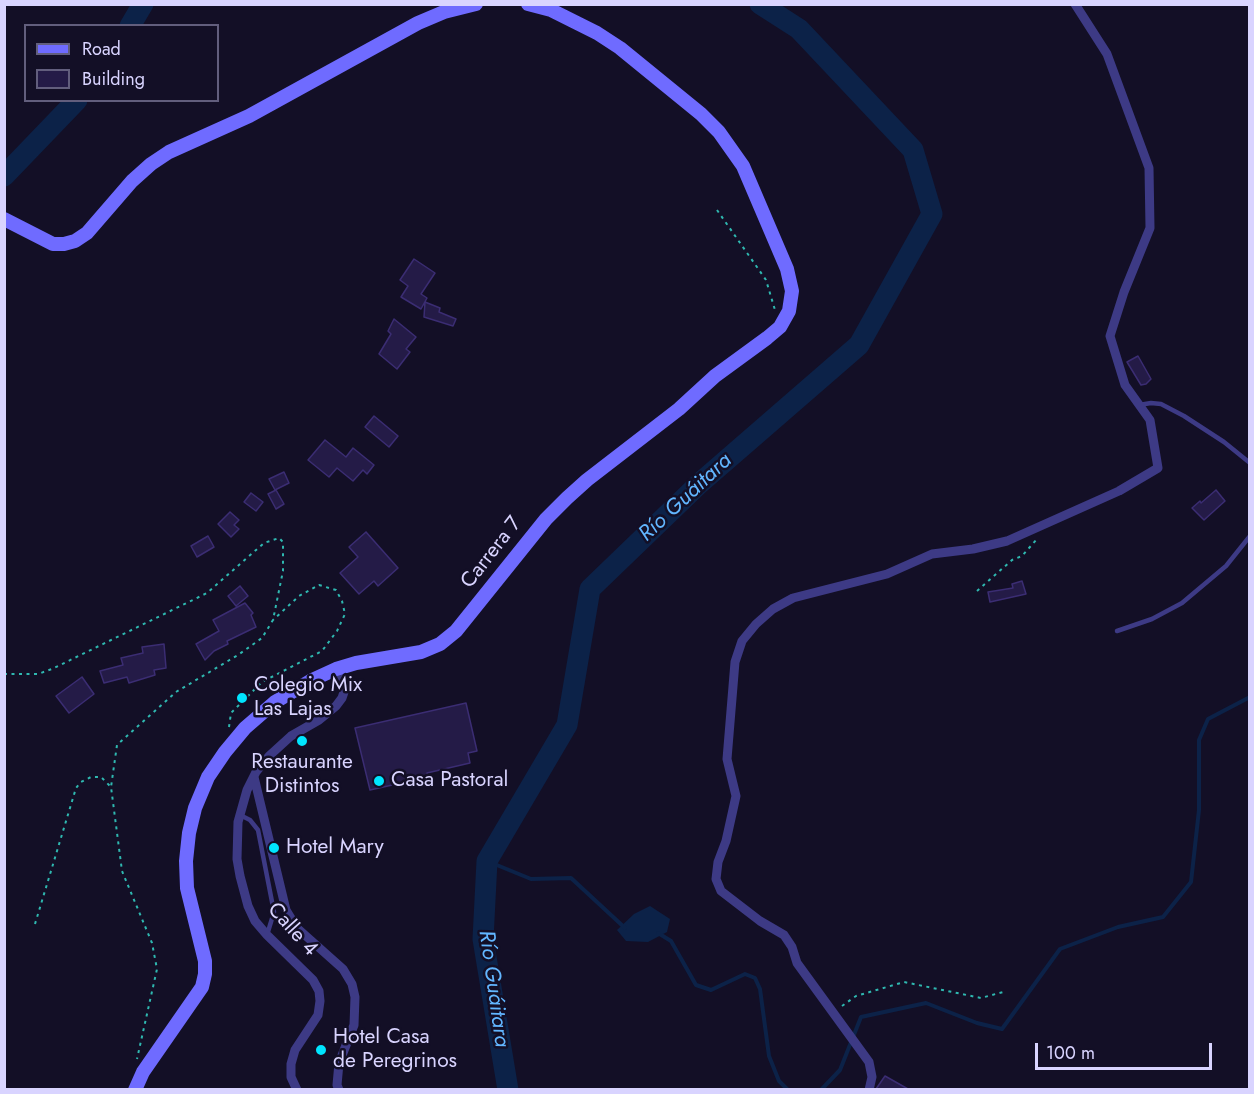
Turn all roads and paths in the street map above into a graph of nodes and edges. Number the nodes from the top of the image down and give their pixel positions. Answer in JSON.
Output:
{"nodes":[{"id":1,"x":476,"y":4,"type":"edge"},
{"id":2,"x":528,"y":4,"type":"edge"},
{"id":3,"x":1075,"y":4,"type":"edge"},
{"id":4,"x":717,"y":210,"type":"dead end"},
{"id":5,"x":4,"y":219,"type":"edge"},
{"id":6,"x":780,"y":327,"type":"junction"},
{"id":7,"x":1139,"y":405,"type":"junction"},
{"id":8,"x":1250,"y":462,"type":"edge"},
{"id":9,"x":1045,"y":524,"type":"junction"},
{"id":10,"x":1250,"y":536,"type":"edge"},
{"id":11,"x":976,"y":591,"type":"dead end"},
{"id":12,"x":273,"y":620,"type":"junction"},
{"id":13,"x":1117,"y":631,"type":"dead end"},
{"id":14,"x":336,"y":669,"type":"junction"},
{"id":15,"x":4,"y":674,"type":"edge"},
{"id":16,"x":225,"y":752,"type":"junction"},
{"id":17,"x":254,"y":777,"type":"junction"},
{"id":18,"x":111,"y":787,"type":"junction"},
{"id":19,"x":239,"y":815,"type":"junction"},
{"id":20,"x":35,"y":924,"type":"dead end"},
{"id":21,"x":267,"y":935,"type":"junction"},
{"id":22,"x":1003,"y":992,"type":"dead end"},
{"id":23,"x":832,"y":1013,"type":"junction"},
{"id":24,"x":136,"y":1068,"type":"dead end"},
{"id":25,"x":135,"y":1089,"type":"edge"},
{"id":26,"x":297,"y":1089,"type":"edge"},
{"id":27,"x":339,"y":1089,"type":"edge"},
{"id":28,"x":869,"y":1089,"type":"edge"}],
"edges":[{"from":1,"to":5,"type":"street"},
{"from":2,"to":6,"type":"street"},
{"from":3,"to":7,"type":"street"},
{"from":4,"to":6,"type":"path"},
{"from":6,"to":14,"type":"street","name":"Carrera 7"},
{"from":7,"to":8,"type":"lane"},
{"from":7,"to":9,"type":"street"},
{"from":9,"to":11,"type":"path"},
{"from":9,"to":23,"type":"street"},
{"from":10,"to":13,"type":"lane"},
{"from":12,"to":15,"type":"path"},
{"from":12,"to":16,"type":"path"},
{"from":12,"to":18,"type":"path"},
{"from":14,"to":16,"type":"street","name":"Carrera 7"},
{"from":14,"to":17,"type":"street"},
{"from":16,"to":25,"type":"street","name":"Carrera 7"},
{"from":17,"to":19,"type":"street","name":"Calle 4"},
{"from":17,"to":27,"type":"street"},
{"from":18,"to":20,"type":"path"},
{"from":18,"to":24,"type":"path"},
{"from":19,"to":21,"type":"street","name":"Calle 4"},
{"from":19,"to":21,"type":"lane"},
{"from":21,"to":26,"type":"street","name":"Calle 4"},
{"from":22,"to":23,"type":"path"},
{"from":23,"to":28,"type":"street"}]}
